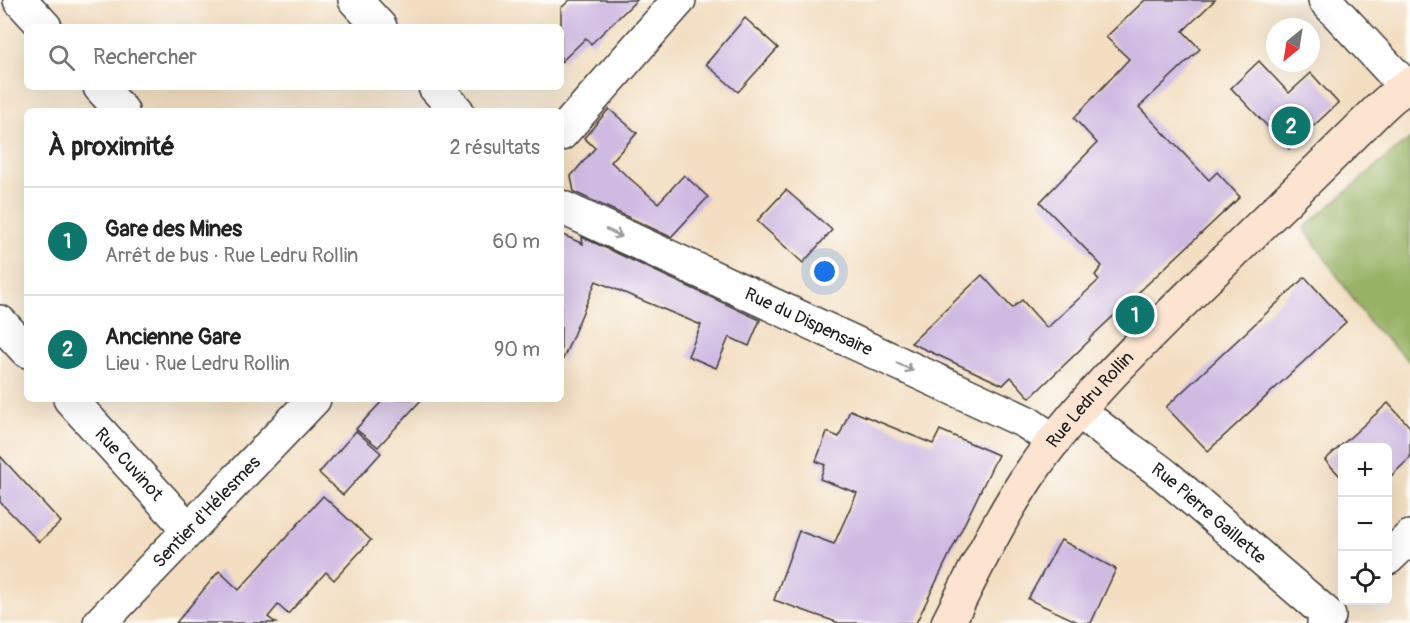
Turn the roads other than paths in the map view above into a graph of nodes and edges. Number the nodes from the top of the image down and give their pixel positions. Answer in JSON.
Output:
{"nodes":[{"id":1,"x":20,"y":0,"type":"edge"},
{"id":2,"x":355,"y":0,"type":"edge"},
{"id":3,"x":679,"y":0,"type":"edge"},
{"id":4,"x":1326,"y":0,"type":"edge"},
{"id":5,"x":42,"y":24,"type":"edge"},
{"id":6,"x":377,"y":24,"type":"edge"},
{"id":7,"x":1408,"y":86,"type":"edge"},
{"id":8,"x":103,"y":90,"type":"edge"},
{"id":9,"x":438,"y":90,"type":"edge"},
{"id":10,"x":119,"y":108,"type":"edge"},
{"id":11,"x":454,"y":108,"type":"edge"},
{"id":12,"x":564,"y":131,"type":"edge"},
{"id":13,"x":564,"y":208,"type":"edge"},
{"id":14,"x":0,"y":322,"type":"edge"},
{"id":15,"x":24,"y":348,"type":"edge"},
{"id":16,"x":73,"y":402,"type":"edge"},
{"id":17,"x":311,"y":402,"type":"edge"},
{"id":18,"x":1079,"y":410,"type":"junction"},
{"id":19,"x":1054,"y":441,"type":"junction"},
{"id":20,"x":189,"y":530,"type":"junction"},
{"id":21,"x":1410,"y":537,"type":"edge"},
{"id":22,"x":1392,"y":554,"type":"edge"},
{"id":23,"x":1332,"y":613,"type":"edge"},
{"id":24,"x":100,"y":623,"type":"edge"},
{"id":25,"x":948,"y":623,"type":"edge"}],
"edges":[{"from":1,"to":5,"type":"street"},
{"from":2,"to":6,"type":"street"},
{"from":3,"to":12,"type":"street"},
{"from":4,"to":7,"type":"street"},
{"from":7,"to":18,"type":"street","name":"Rue Ledru Rollin"},
{"from":8,"to":10,"type":"street"},
{"from":9,"to":11,"type":"street"},
{"from":13,"to":19,"type":"street","name":"Rue du Dispensaire","one_way":true},
{"from":14,"to":15,"type":"street"},
{"from":16,"to":20,"type":"street","name":"Rue Cuvinot"},
{"from":17,"to":20,"type":"street","name":"Sentier d'Hélesmes"},
{"from":18,"to":19,"type":"street","name":"Rue Ledru Rollin"},
{"from":18,"to":23,"type":"street","name":"Rue Pierre Gaillette"},
{"from":19,"to":25,"type":"street","name":"Rue Ledru Rollin"},
{"from":20,"to":24,"type":"street","name":"Sentier d'Hélesmes"},
{"from":21,"to":22,"type":"street"}]}
